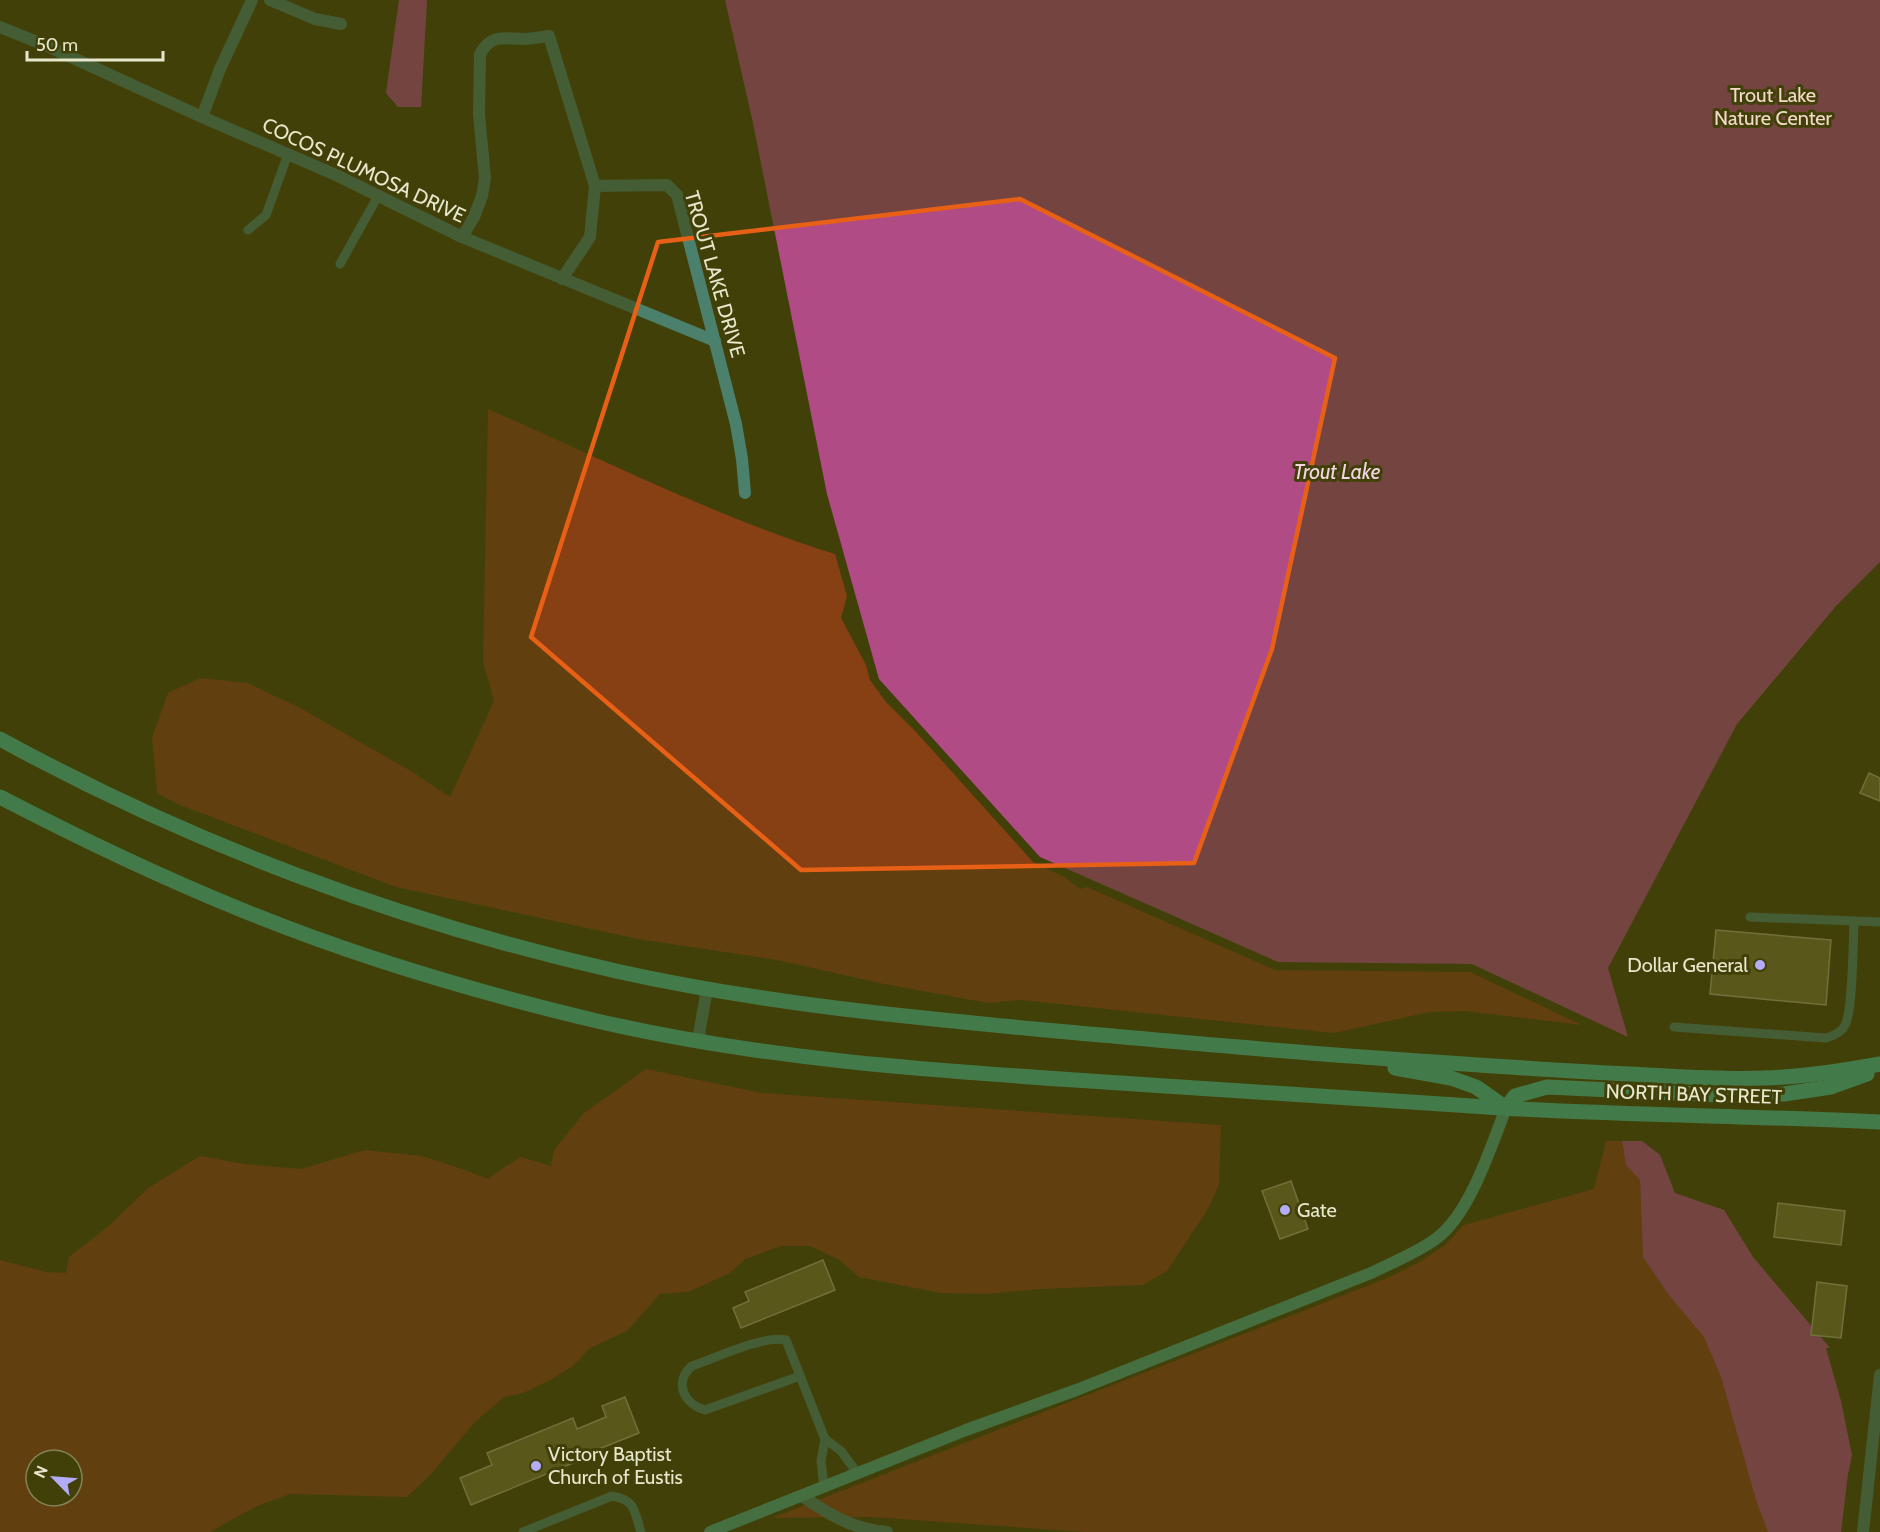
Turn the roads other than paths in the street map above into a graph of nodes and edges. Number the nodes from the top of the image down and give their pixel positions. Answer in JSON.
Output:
{"nodes":[{"id":1,"x":252,"y":0,"type":"edge"},
{"id":2,"x":270,"y":0,"type":"edge"},
{"id":3,"x":341,"y":24,"type":"dead end"},
{"id":4,"x":0,"y":27,"type":"edge"},
{"id":5,"x":202,"y":117,"type":"junction"},
{"id":6,"x":288,"y":154,"type":"junction"},
{"id":7,"x":595,"y":186,"type":"junction"},
{"id":8,"x":378,"y":196,"type":"junction"},
{"id":9,"x":248,"y":230,"type":"dead end"},
{"id":10,"x":462,"y":237,"type":"junction"},
{"id":11,"x":340,"y":264,"type":"dead end"},
{"id":12,"x":562,"y":279,"type":"junction"},
{"id":13,"x":715,"y":341,"type":"junction"},
{"id":14,"x":745,"y":493,"type":"dead end"},
{"id":15,"x":0,"y":738,"type":"edge"},
{"id":16,"x":0,"y":797,"type":"edge"},
{"id":17,"x":1750,"y":917,"type":"dead end"},
{"id":18,"x":1854,"y":921,"type":"junction"},
{"id":19,"x":1880,"y":922,"type":"edge"},
{"id":20,"x":707,"y":989,"type":"junction"},
{"id":21,"x":1674,"y":1028,"type":"dead end"},
{"id":22,"x":698,"y":1040,"type":"junction"},
{"id":23,"x":1313,"y":1054,"type":"junction"},
{"id":24,"x":1880,"y":1064,"type":"edge"},
{"id":25,"x":1880,"y":1069,"type":"edge"},
{"id":26,"x":1506,"y":1108,"type":"junction"},
{"id":27,"x":1880,"y":1122,"type":"edge"},
{"id":28,"x":1880,"y":1375,"type":"edge"},
{"id":29,"x":800,"y":1376,"type":"junction"},
{"id":30,"x":825,"y":1439,"type":"junction"},
{"id":31,"x":858,"y":1474,"type":"junction"},
{"id":32,"x":824,"y":1488,"type":"junction"},
{"id":33,"x":801,"y":1497,"type":"junction"},
{"id":34,"x":523,"y":1532,"type":"edge"},
{"id":35,"x":641,"y":1532,"type":"edge"},
{"id":36,"x":710,"y":1532,"type":"edge"},
{"id":37,"x":886,"y":1532,"type":"edge"},
{"id":38,"x":1863,"y":1532,"type":"edge"}],
"edges":[{"from":1,"to":5,"type":"street"},
{"from":2,"to":3,"type":"street"},
{"from":4,"to":5,"type":"street","name":"COCOS PLUMOSA DRIVE"},
{"from":5,"to":6,"type":"street","name":"COCOS PLUMOSA DRIVE"},
{"from":6,"to":8,"type":"street","name":"COCOS PLUMOSA DRIVE"},
{"from":6,"to":9,"type":"lane"},
{"from":7,"to":10,"type":"street"},
{"from":7,"to":12,"type":"street"},
{"from":7,"to":13,"type":"street","name":"TROUT LAKE DRIVE"},
{"from":8,"to":10,"type":"street","name":"COCOS PLUMOSA DRIVE"},
{"from":8,"to":11,"type":"lane"},
{"from":10,"to":12,"type":"street","name":"COCOS PLUMOSA DRIVE"},
{"from":12,"to":13,"type":"street","name":"COCOS PLUMOSA DRIVE"},
{"from":13,"to":14,"type":"street","name":"TROUT LAKE DRIVE"},
{"from":15,"to":20,"type":"main road"},
{"from":16,"to":22,"type":"main road","name":"NORTH BAY STREET"},
{"from":17,"to":18,"type":"lane"},
{"from":18,"to":19,"type":"lane"},
{"from":18,"to":21,"type":"lane"},
{"from":20,"to":22,"type":"street"},
{"from":20,"to":23,"type":"main road"},
{"from":22,"to":26,"type":"main road","name":"NORTH BAY STREET"},
{"from":23,"to":24,"type":"main road"},
{"from":23,"to":26,"type":"main road"},
{"from":25,"to":26,"type":"main road"},
{"from":26,"to":27,"type":"main road","name":"NORTH BAY STREET"},
{"from":26,"to":31,"type":"main road"},
{"from":28,"to":38,"type":"street"},
{"from":29,"to":29,"type":"lane"},
{"from":29,"to":30,"type":"lane"},
{"from":30,"to":31,"type":"lane"},
{"from":30,"to":32,"type":"lane"},
{"from":31,"to":32,"type":"main road"},
{"from":32,"to":33,"type":"main road"},
{"from":33,"to":36,"type":"main road"},
{"from":33,"to":37,"type":"street"},
{"from":34,"to":35,"type":"lane"}]}
